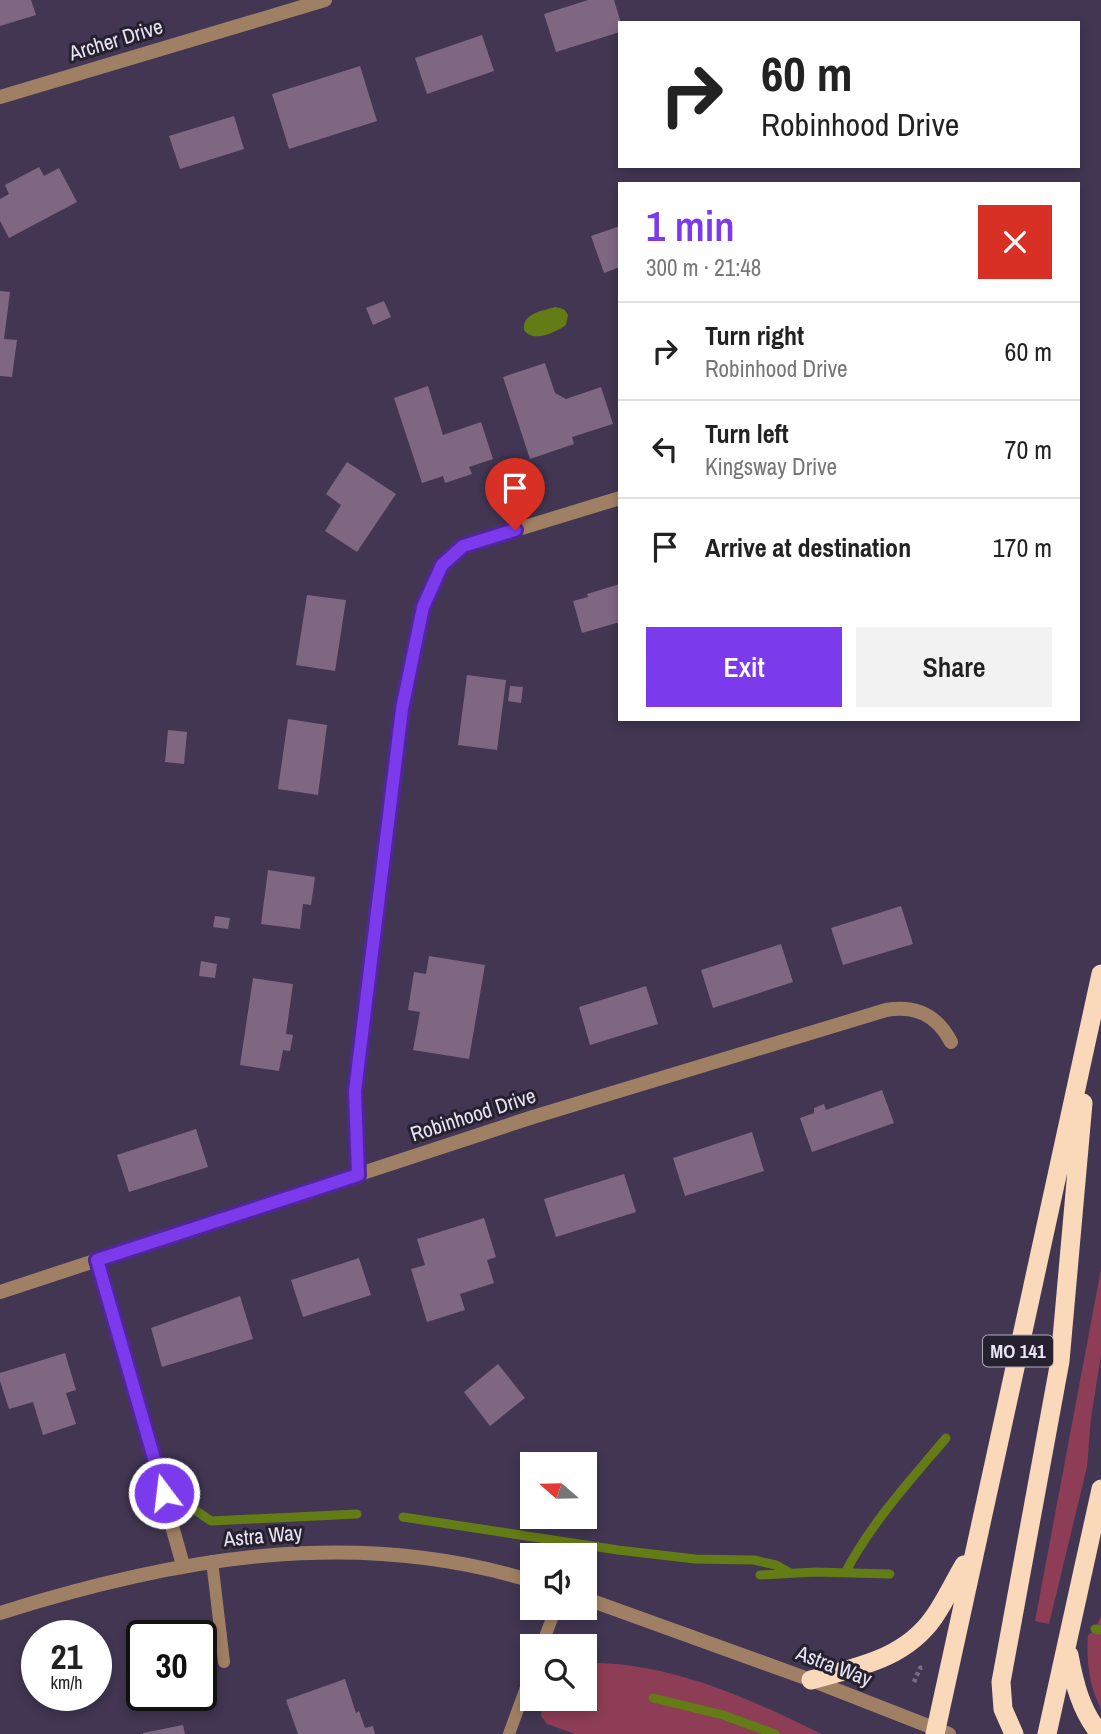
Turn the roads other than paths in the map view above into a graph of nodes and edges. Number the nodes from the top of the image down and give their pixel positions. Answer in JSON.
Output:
{"nodes":[{"id":1,"x":325,"y":0,"type":"edge"},
{"id":2,"x":0,"y":97,"type":"edge"},
{"id":3,"x":618,"y":499,"type":"edge"},
{"id":4,"x":1101,"y":974,"type":"edge"},
{"id":5,"x":1089,"y":1026,"type":"junction"},
{"id":6,"x":951,"y":1042,"type":"dead end"},
{"id":7,"x":358,"y":1175,"type":"junction"},
{"id":8,"x":97,"y":1260,"type":"junction"},
{"id":9,"x":0,"y":1292,"type":"edge"},
{"id":10,"x":1101,"y":1489,"type":"edge"},
{"id":11,"x":974,"y":1549,"type":"junction"},
{"id":12,"x":212,"y":1561,"type":"junction"},
{"id":13,"x":183,"y":1565,"type":"junction"},
{"id":14,"x":520,"y":1578,"type":"edge"},
{"id":15,"x":597,"y":1603,"type":"edge"},
{"id":16,"x":0,"y":1613,"type":"edge"},
{"id":17,"x":1067,"y":1643,"type":"junction"},
{"id":18,"x":224,"y":1662,"type":"dead end"},
{"id":19,"x":811,"y":1679,"type":"junction"},
{"id":20,"x":520,"y":1704,"type":"edge"},
{"id":21,"x":940,"y":1733,"type":"edge"},
{"id":22,"x":509,"y":1734,"type":"edge"},
{"id":23,"x":1014,"y":1734,"type":"edge"},
{"id":24,"x":1047,"y":1734,"type":"edge"},
{"id":25,"x":1100,"y":1734,"type":"edge"}],
"edges":[{"from":1,"to":2,"type":"street","name":"Archer Drive"},
{"from":3,"to":7,"type":"street"},
{"from":4,"to":5,"type":"highway","number":"MO 141"},
{"from":5,"to":11,"type":"highway","number":"MO 141"},
{"from":5,"to":23,"type":"highway"},
{"from":6,"to":7,"type":"street","name":"Robinhood Drive"},
{"from":7,"to":8,"type":"street","name":"Robinhood Drive"},
{"from":8,"to":9,"type":"street","name":"Robinhood Drive"},
{"from":8,"to":13,"type":"street"},
{"from":10,"to":17,"type":"highway"},
{"from":11,"to":19,"type":"highway"},
{"from":11,"to":21,"type":"highway","number":"MO 141"},
{"from":12,"to":13,"type":"street","name":"Astra Way"},
{"from":12,"to":14,"type":"street","name":"Astra Way"},
{"from":12,"to":18,"type":"lane"},
{"from":13,"to":16,"type":"street","name":"Astra Way"},
{"from":15,"to":19,"type":"street","name":"Astra Way"},
{"from":17,"to":24,"type":"highway"},
{"from":17,"to":25,"type":"highway"},
{"from":19,"to":21,"type":"street","name":"Astra Way"},
{"from":20,"to":22,"type":"lane"}]}
